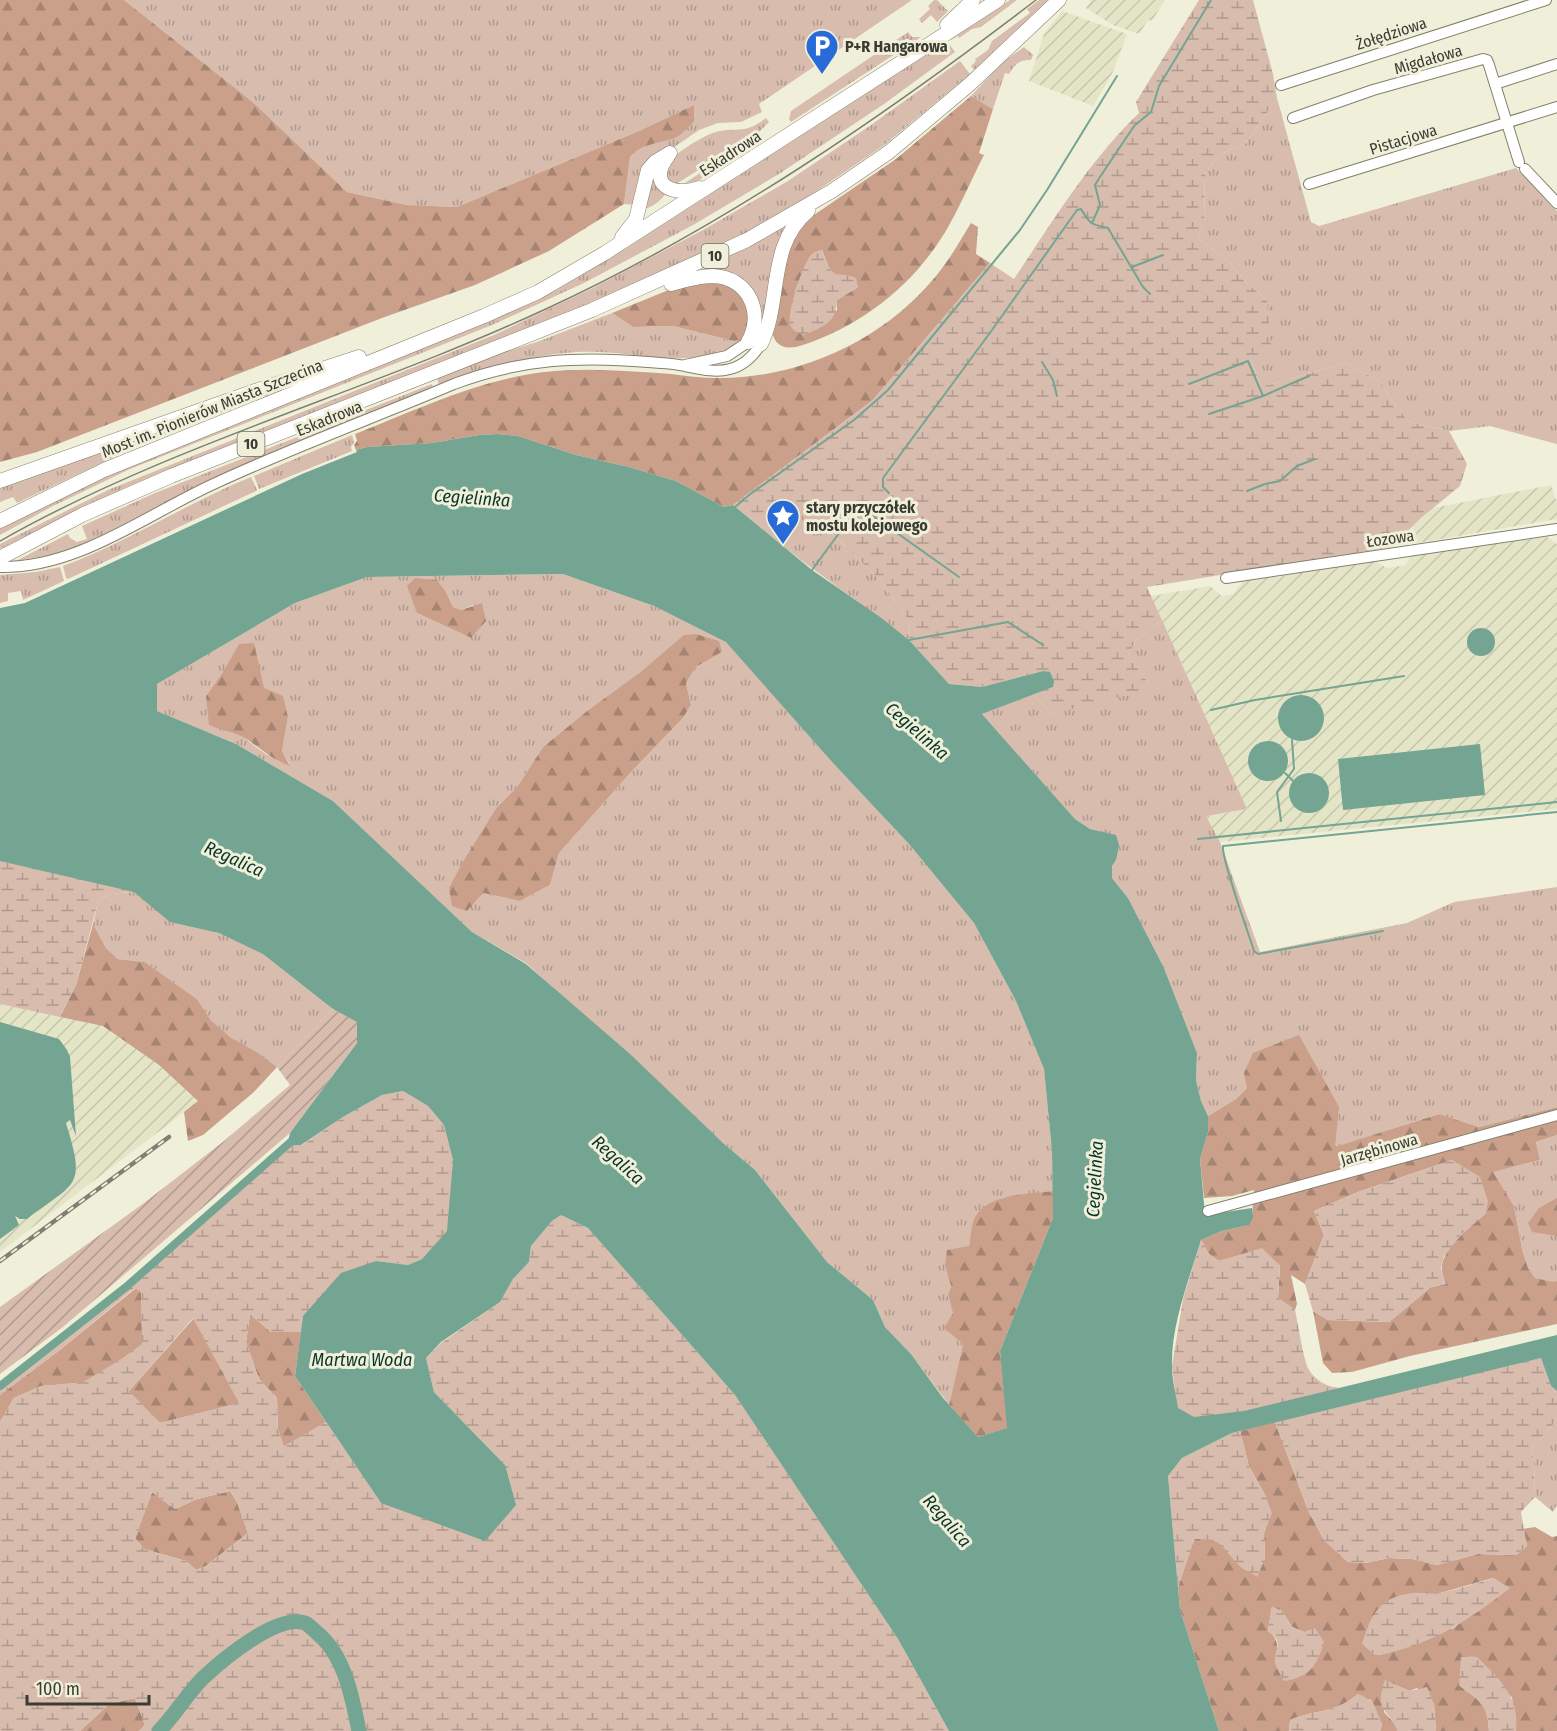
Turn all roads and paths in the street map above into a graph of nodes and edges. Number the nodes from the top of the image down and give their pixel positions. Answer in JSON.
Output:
{"nodes":[{"id":1,"x":973,"y":0,"type":"edge"},
{"id":2,"x":998,"y":0,"type":"edge"},
{"id":3,"x":1059,"y":0,"type":"edge"},
{"id":4,"x":1540,"y":1,"type":"edge"},
{"id":5,"x":922,"y":49,"type":"junction"},
{"id":6,"x":1557,"y":64,"type":"edge"},
{"id":7,"x":1495,"y":84,"type":"junction"},
{"id":8,"x":1281,"y":85,"type":"dead end"},
{"id":9,"x":1557,"y":106,"type":"edge"},
{"id":10,"x":1293,"y":118,"type":"dead end"},
{"id":11,"x":1506,"y":123,"type":"junction"},
{"id":12,"x":714,"y":183,"type":"junction"},
{"id":13,"x":1309,"y":184,"type":"dead end"},
{"id":14,"x":832,"y":191,"type":"junction"},
{"id":15,"x":1557,"y":203,"type":"edge"},
{"id":16,"x":605,"y":253,"type":"junction"},
{"id":17,"x":592,"y":310,"type":"junction"},
{"id":18,"x":439,"y":334,"type":"junction"},
{"id":19,"x":754,"y":343,"type":"junction"},
{"id":20,"x":0,"y":481,"type":"edge"},
{"id":21,"x":0,"y":520,"type":"edge"},
{"id":22,"x":1557,"y":529,"type":"edge"},
{"id":23,"x":0,"y":558,"type":"edge"},
{"id":24,"x":0,"y":567,"type":"edge"},
{"id":25,"x":1226,"y":578,"type":"dead end"},
{"id":26,"x":1557,"y":1115,"type":"edge"},
{"id":27,"x":1208,"y":1211,"type":"dead end"}],
"edges":[{"from":1,"to":5,"type":"main road"},
{"from":2,"to":5,"type":"main road","name":"Eskadrowa","number":"10"},
{"from":3,"to":14,"type":"main road","number":"10"},
{"from":4,"to":8,"type":"street","name":"Żołędziowa"},
{"from":5,"to":12,"type":"main road","name":"Eskadrowa","number":"10"},
{"from":6,"to":7,"type":"street"},
{"from":7,"to":10,"type":"street","name":"Migdałowa"},
{"from":7,"to":11,"type":"street"},
{"from":9,"to":11,"type":"street","name":"Pistacjowa"},
{"from":11,"to":13,"type":"street","name":"Pistacjowa"},
{"from":11,"to":15,"type":"street"},
{"from":12,"to":16,"type":"main road","name":"Eskadrowa","number":"10"},
{"from":12,"to":16,"type":"main road"},
{"from":14,"to":17,"type":"main road","number":"10"},
{"from":14,"to":19,"type":"main road"},
{"from":16,"to":18,"type":"main road","name":"Eskadrowa","number":"10"},
{"from":17,"to":19,"type":"main road"},
{"from":17,"to":23,"type":"main road","number":"10"},
{"from":18,"to":20,"type":"main road"},
{"from":18,"to":21,"type":"main road","name":"Most im. Pionierów Miasta Szczecina","number":"10"},
{"from":19,"to":24,"type":"street","name":"Eskadrowa"},
{"from":22,"to":25,"type":"street","name":"Łozowa"},
{"from":26,"to":27,"type":"street","name":"Jarzębinowa"}]}
